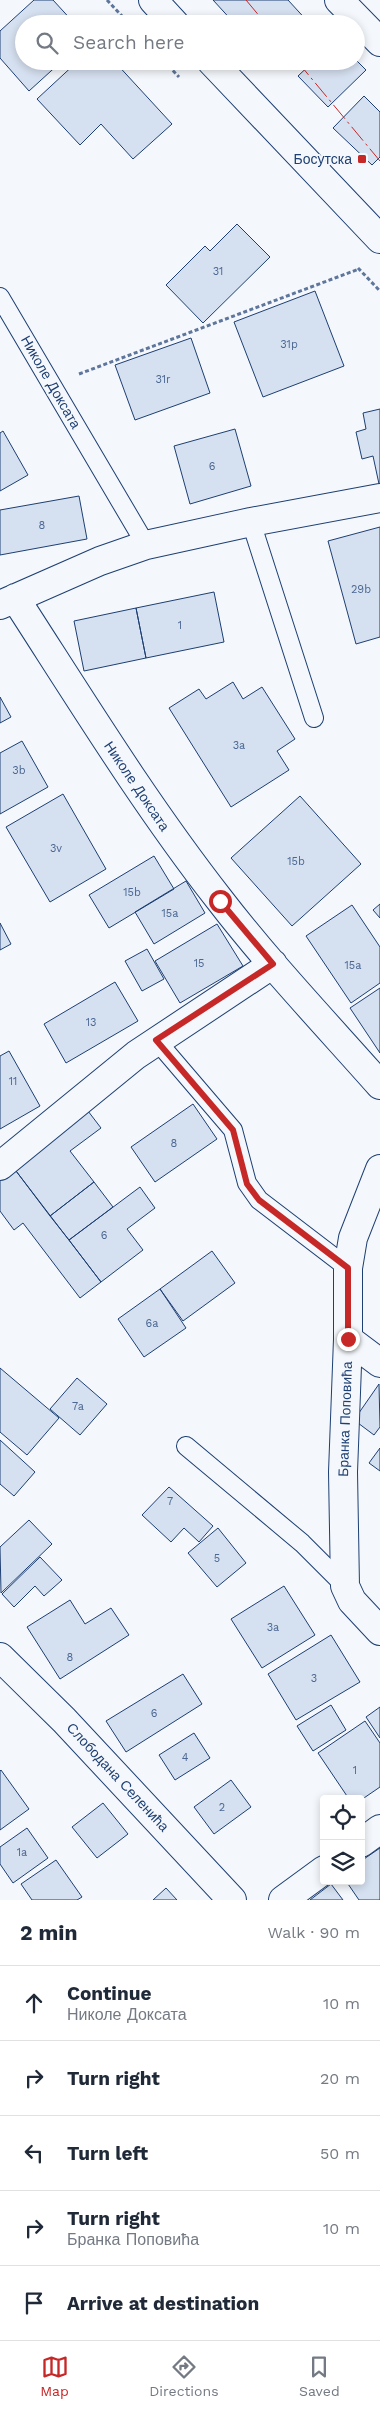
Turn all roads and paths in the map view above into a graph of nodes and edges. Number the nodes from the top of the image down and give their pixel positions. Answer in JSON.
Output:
{"nodes":[{"id":1,"x":107,"y":0,"type":"edge"},
{"id":2,"x":339,"y":0,"type":"edge"},
{"id":3,"x":121,"y":15,"type":"edge"},
{"id":4,"x":354,"y":15,"type":"edge"},
{"id":5,"x":365,"y":27,"type":"edge"},
{"id":6,"x":380,"y":42,"type":"edge"},
{"id":7,"x":220,"y":70,"type":"edge"},
{"id":8,"x":380,"y":239,"type":"edge"},
{"id":9,"x":359,"y":269,"type":"dead end"},
{"id":10,"x":0,"y":297,"type":"edge"},
{"id":11,"x":53,"y":384,"type":"junction"},
{"id":12,"x":380,"y":498,"type":"edge"},
{"id":13,"x":251,"y":522,"type":"junction"},
{"id":14,"x":146,"y":545,"type":"junction"},
{"id":15,"x":8,"y":602,"type":"edge"},
{"id":16,"x":314,"y":718,"type":"dead end"},
{"id":17,"x":273,"y":964,"type":"junction"},
{"id":18,"x":156,"y":1040,"type":"junction"},
{"id":19,"x":380,"y":1085,"type":"edge"},
{"id":20,"x":0,"y":1166,"type":"edge"},
{"id":21,"x":380,"y":1168,"type":"edge"},
{"id":22,"x":348,"y":1268,"type":"junction"},
{"id":23,"x":348,"y":1339,"type":"junction"},
{"id":24,"x":380,"y":1363,"type":"edge"},
{"id":25,"x":186,"y":1446,"type":"dead end"},
{"id":26,"x":344,"y":1586,"type":"junction"},
{"id":27,"x":380,"y":1631,"type":"edge"},
{"id":28,"x":0,"y":1657,"type":"edge"},
{"id":29,"x":380,"y":1829,"type":"edge"},
{"id":30,"x":364,"y":1840,"type":"edge"},
{"id":31,"x":320,"y":1873,"type":"edge"},
{"id":32,"x":232,"y":1900,"type":"edge"},
{"id":33,"x":283,"y":1900,"type":"edge"}],
"edges":[{"from":1,"to":3,"type":"path"},
{"from":2,"to":4,"type":"street"},
{"from":5,"to":6,"type":"street"},
{"from":7,"to":8,"type":"street"},
{"from":9,"to":11,"type":"path"},
{"from":10,"to":11,"type":"lane","name":"Николе Доксата"},
{"from":11,"to":14,"type":"lane","name":"Николе Доксата"},
{"from":12,"to":13,"type":"street","name":"Николе Доксата"},
{"from":13,"to":14,"type":"street","name":"Николе Доксата"},
{"from":13,"to":16,"type":"lane"},
{"from":14,"to":15,"type":"street","name":"Николе Доксата"},
{"from":15,"to":17,"type":"street","name":"Николе Доксата"},
{"from":17,"to":18,"type":"street"},
{"from":17,"to":19,"type":"street"},
{"from":18,"to":20,"type":"street"},
{"from":18,"to":22,"type":"lane"},
{"from":21,"to":22,"type":"street","name":"Бранка Поповића"},
{"from":22,"to":23,"type":"street","name":"Бранка Поповића"},
{"from":23,"to":24,"type":"street"},
{"from":23,"to":26,"type":"street","name":"Бранка Поповића"},
{"from":25,"to":26,"type":"lane"},
{"from":26,"to":27,"type":"street"},
{"from":28,"to":32,"type":"street","name":"Слободана Селенића"},
{"from":29,"to":30,"type":"street"},
{"from":31,"to":33,"type":"street"}]}
